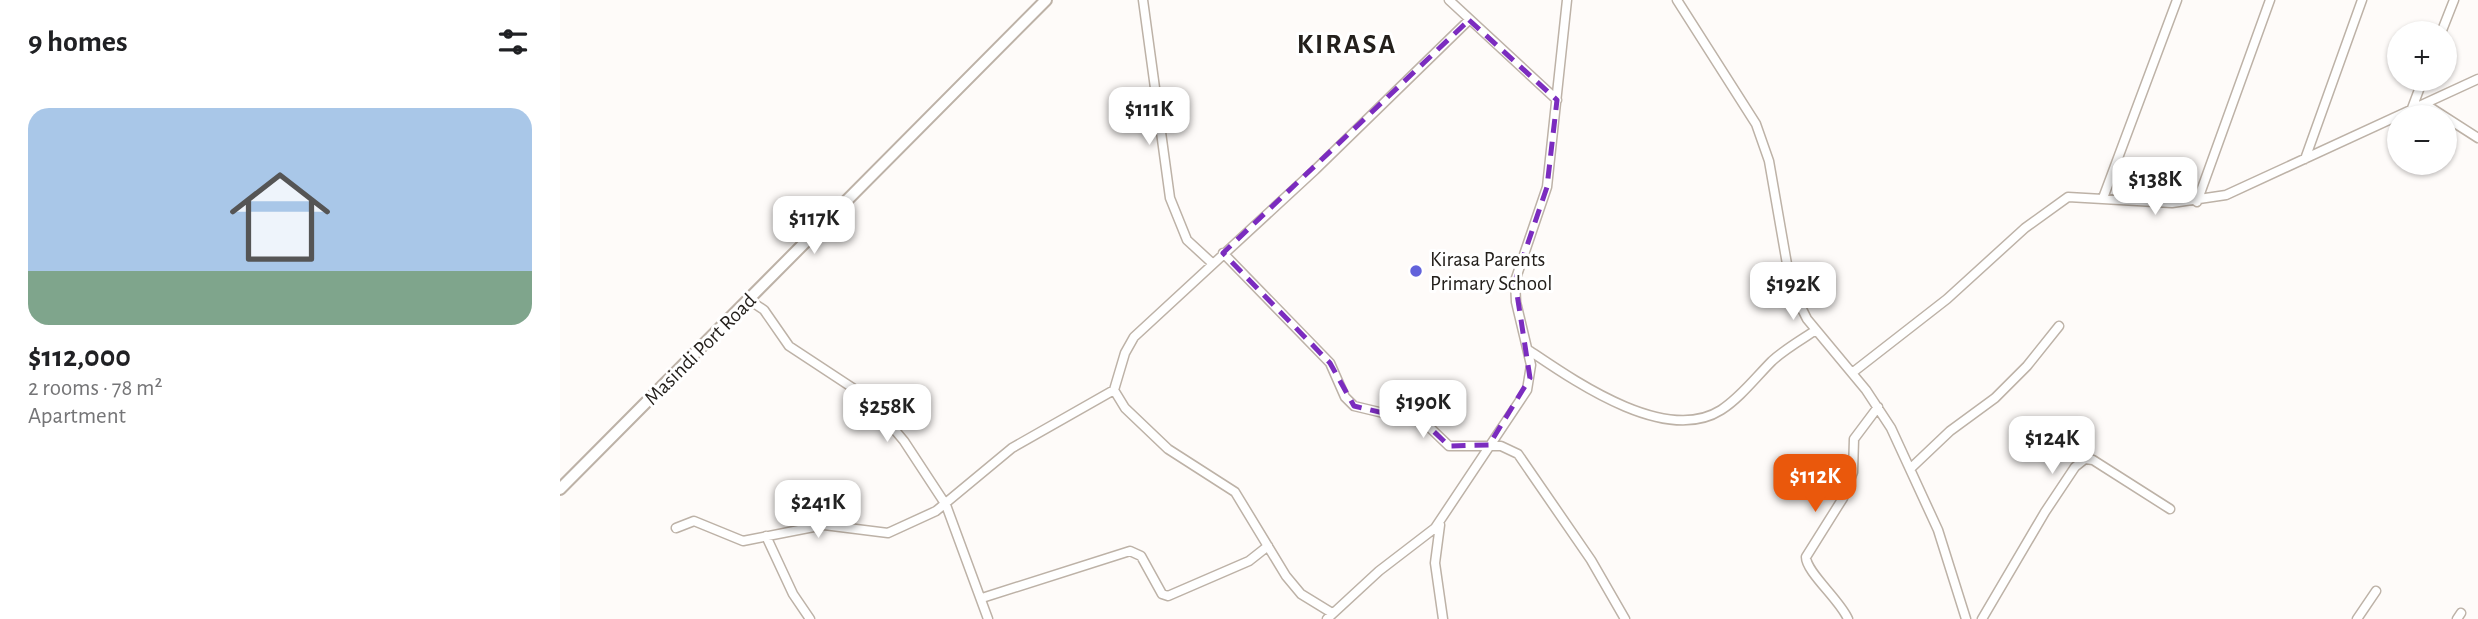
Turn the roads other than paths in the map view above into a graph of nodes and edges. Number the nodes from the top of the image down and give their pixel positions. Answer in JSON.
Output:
{"nodes":[{"id":1,"x":1045,"y":0,"type":"edge"},
{"id":2,"x":1143,"y":0,"type":"edge"},
{"id":3,"x":1449,"y":0,"type":"edge"},
{"id":4,"x":1567,"y":0,"type":"edge"},
{"id":5,"x":1677,"y":0,"type":"edge"},
{"id":6,"x":2177,"y":0,"type":"edge"},
{"id":7,"x":2270,"y":0,"type":"edge"},
{"id":8,"x":2362,"y":0,"type":"edge"},
{"id":9,"x":2454,"y":0,"type":"edge"},
{"id":10,"x":1469,"y":20,"type":"junction"},
{"id":11,"x":2446,"y":21,"type":"edge"},
{"id":12,"x":2478,"y":79,"type":"edge"},
{"id":13,"x":1558,"y":100,"type":"junction"},
{"id":14,"x":2425,"y":104,"type":"joint"},
{"id":15,"x":2387,"y":122,"type":"edge"},
{"id":16,"x":2478,"y":138,"type":"edge"},
{"id":17,"x":2305,"y":159,"type":"junction"},
{"id":18,"x":2104,"y":198,"type":"junction"},
{"id":19,"x":2197,"y":202,"type":"junction"},
{"id":20,"x":1223,"y":253,"type":"junction"},
{"id":21,"x":1212,"y":263,"type":"junction"},
{"id":22,"x":749,"y":300,"type":"junction"},
{"id":23,"x":2059,"y":326,"type":"dead end"},
{"id":24,"x":1815,"y":330,"type":"junction"},
{"id":25,"x":1530,"y":351,"type":"junction"},
{"id":26,"x":1852,"y":373,"type":"junction"},
{"id":27,"x":1114,"y":390,"type":"junction"},
{"id":28,"x":1878,"y":407,"type":"junction"},
{"id":29,"x":1489,"y":445,"type":"junction"},
{"id":30,"x":1911,"y":468,"type":"junction"},
{"id":31,"x":560,"y":489,"type":"edge"},
{"id":32,"x":946,"y":505,"type":"junction"},
{"id":33,"x":2171,"y":509,"type":"dead end"},
{"id":34,"x":1440,"y":522,"type":"junction"},
{"id":35,"x":676,"y":528,"type":"dead end"},
{"id":36,"x":766,"y":536,"type":"junction"},
{"id":37,"x":1268,"y":547,"type":"junction"},
{"id":38,"x":2375,"y":591,"type":"dead end"},
{"id":39,"x":982,"y":598,"type":"junction"},
{"id":40,"x":1329,"y":616,"type":"edge"},
{"id":41,"x":810,"y":619,"type":"edge"},
{"id":42,"x":988,"y":619,"type":"edge"},
{"id":43,"x":1443,"y":619,"type":"edge"},
{"id":44,"x":1625,"y":619,"type":"edge"},
{"id":45,"x":1848,"y":619,"type":"edge"},
{"id":46,"x":1966,"y":619,"type":"edge"},
{"id":47,"x":1982,"y":619,"type":"edge"},
{"id":48,"x":2357,"y":619,"type":"edge"}],
"edges":[{"from":1,"to":22,"type":"main road","name":"Masindi Port Road"},
{"from":2,"to":21,"type":"street"},
{"from":3,"to":10,"type":"street"},
{"from":4,"to":13,"type":"street"},
{"from":5,"to":24,"type":"street"},
{"from":6,"to":18,"type":"street"},
{"from":7,"to":19,"type":"street"},
{"from":8,"to":17,"type":"street"},
{"from":9,"to":11,"type":"street"},
{"from":10,"to":13,"type":"street"},
{"from":10,"to":20,"type":"street"},
{"from":12,"to":14,"type":"street"},
{"from":13,"to":25,"type":"street"},
{"from":14,"to":16,"type":"street"},
{"from":15,"to":17,"type":"street"},
{"from":17,"to":19,"type":"street"},
{"from":18,"to":19,"type":"street"},
{"from":18,"to":26,"type":"street"},
{"from":20,"to":21,"type":"street"},
{"from":20,"to":29,"type":"street"},
{"from":21,"to":27,"type":"street"},
{"from":22,"to":31,"type":"main road","name":"Masindi Port Road"},
{"from":22,"to":32,"type":"street"},
{"from":23,"to":30,"type":"street"},
{"from":24,"to":25,"type":"street"},
{"from":24,"to":26,"type":"street"},
{"from":25,"to":29,"type":"street"},
{"from":26,"to":28,"type":"street"},
{"from":27,"to":32,"type":"street"},
{"from":27,"to":37,"type":"street"},
{"from":28,"to":30,"type":"street"},
{"from":28,"to":45,"type":"street"},
{"from":29,"to":34,"type":"street"},
{"from":29,"to":44,"type":"street"},
{"from":30,"to":46,"type":"street"},
{"from":32,"to":36,"type":"street"},
{"from":32,"to":39,"type":"street"},
{"from":33,"to":47,"type":"street"},
{"from":34,"to":40,"type":"street"},
{"from":34,"to":43,"type":"street"},
{"from":35,"to":36,"type":"street"},
{"from":36,"to":41,"type":"street"},
{"from":37,"to":39,"type":"street"},
{"from":37,"to":40,"type":"street"},
{"from":38,"to":48,"type":"street"},
{"from":39,"to":42,"type":"street"}]}
